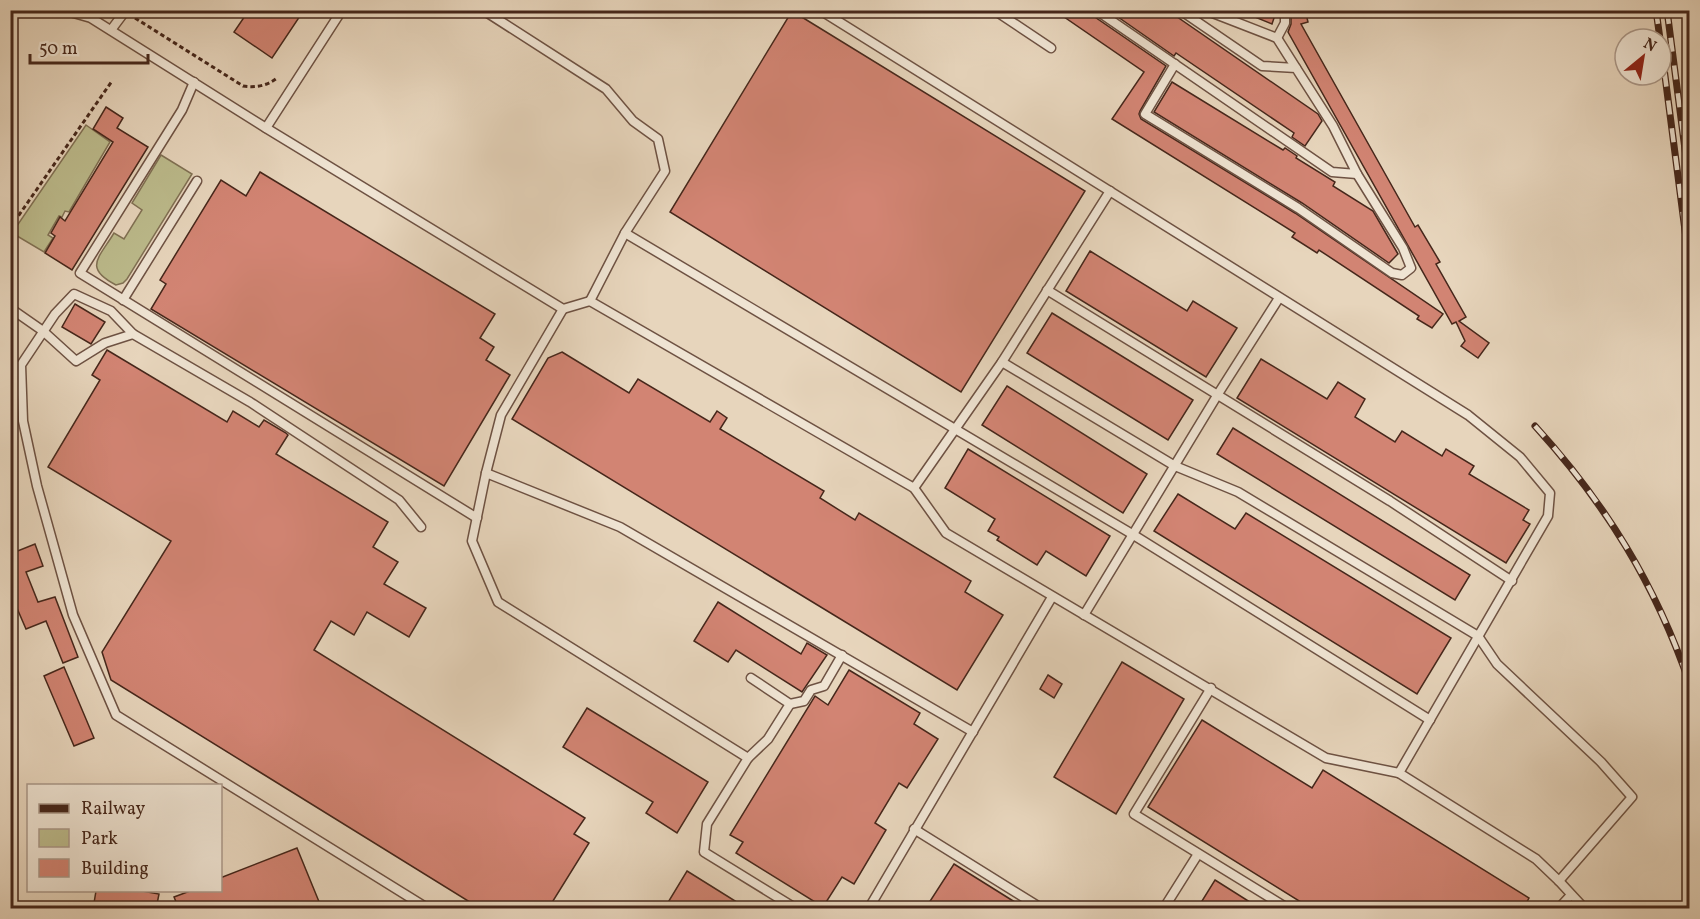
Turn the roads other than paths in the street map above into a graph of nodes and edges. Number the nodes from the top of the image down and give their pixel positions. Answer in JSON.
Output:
{"nodes":[{"id":1,"x":63,"y":10,"type":"edge"},
{"id":2,"x":85,"y":10,"type":"edge"},
{"id":3,"x":342,"y":10,"type":"edge"},
{"id":4,"x":483,"y":10,"type":"edge"},
{"id":5,"x":820,"y":10,"type":"edge"},
{"id":6,"x":994,"y":10,"type":"edge"},
{"id":7,"x":1096,"y":10,"type":"edge"},
{"id":8,"x":1180,"y":10,"type":"edge"},
{"id":9,"x":1204,"y":10,"type":"edge"},
{"id":10,"x":1285,"y":10,"type":"edge"},
{"id":11,"x":125,"y":11,"type":"edge"},
{"id":12,"x":92,"y":18,"type":"junction"},
{"id":13,"x":111,"y":30,"type":"junction"},
{"id":14,"x":1277,"y":38,"type":"junction"},
{"id":15,"x":1051,"y":48,"type":"dead end"},
{"id":16,"x":1175,"y":64,"type":"junction"},
{"id":17,"x":1296,"y":68,"type":"junction"},
{"id":18,"x":194,"y":82,"type":"junction"},
{"id":19,"x":266,"y":128,"type":"junction"},
{"id":20,"x":1357,"y":174,"type":"junction"},
{"id":21,"x":197,"y":181,"type":"dead end"},
{"id":22,"x":1110,"y":191,"type":"junction"},
{"id":23,"x":625,"y":233,"type":"junction"},
{"id":24,"x":1047,"y":290,"type":"junction"},
{"id":25,"x":1280,"y":298,"type":"junction"},
{"id":26,"x":123,"y":300,"type":"junction"},
{"id":27,"x":590,"y":301,"type":"junction"},
{"id":28,"x":10,"y":308,"type":"edge"},
{"id":29,"x":563,"y":309,"type":"junction"},
{"id":30,"x":43,"y":331,"type":"junction"},
{"id":31,"x":133,"y":334,"type":"junction"},
{"id":32,"x":1002,"y":362,"type":"junction"},
{"id":33,"x":1218,"y":394,"type":"junction"},
{"id":34,"x":956,"y":428,"type":"junction"},
{"id":35,"x":1175,"y":466,"type":"junction"},
{"id":36,"x":486,"y":473,"type":"junction"},
{"id":37,"x":914,"y":488,"type":"junction"},
{"id":38,"x":477,"y":518,"type":"junction"},
{"id":39,"x":422,"y":527,"type":"dead end"},
{"id":40,"x":1132,"y":534,"type":"junction"},
{"id":41,"x":1512,"y":581,"type":"junction"},
{"id":42,"x":1052,"y":597,"type":"junction"},
{"id":43,"x":1084,"y":615,"type":"junction"},
{"id":44,"x":1478,"y":636,"type":"junction"},
{"id":45,"x":842,"y":655,"type":"junction"},
{"id":46,"x":751,"y":678,"type":"dead end"},
{"id":47,"x":1211,"y":688,"type":"junction"},
{"id":48,"x":790,"y":704,"type":"junction"},
{"id":49,"x":1430,"y":720,"type":"junction"},
{"id":50,"x":973,"y":732,"type":"junction"},
{"id":51,"x":748,"y":758,"type":"junction"},
{"id":52,"x":1399,"y":773,"type":"junction"},
{"id":53,"x":914,"y":829,"type":"junction"},
{"id":54,"x":1198,"y":854,"type":"junction"},
{"id":55,"x":1559,"y":881,"type":"junction"},
{"id":56,"x":1570,"y":896,"type":"junction"},
{"id":57,"x":427,"y":909,"type":"edge"},
{"id":58,"x":795,"y":909,"type":"edge"},
{"id":59,"x":869,"y":909,"type":"edge"},
{"id":60,"x":1041,"y":909,"type":"edge"},
{"id":61,"x":1164,"y":909,"type":"edge"},
{"id":62,"x":1287,"y":909,"type":"edge"},
{"id":63,"x":1558,"y":909,"type":"edge"},
{"id":64,"x":1584,"y":909,"type":"edge"}],
"edges":[{"from":1,"to":12,"type":"lane"},
{"from":2,"to":12,"type":"lane"},
{"from":3,"to":19,"type":"lane"},
{"from":4,"to":23,"type":"lane"},
{"from":5,"to":22,"type":"lane"},
{"from":6,"to":15,"type":"lane"},
{"from":7,"to":16,"type":"lane"},
{"from":8,"to":17,"type":"lane"},
{"from":9,"to":14,"type":"lane"},
{"from":10,"to":14,"type":"lane"},
{"from":11,"to":13,"type":"lane"},
{"from":12,"to":13,"type":"lane"},
{"from":13,"to":18,"type":"lane"},
{"from":14,"to":17,"type":"lane"},
{"from":16,"to":20,"type":"lane"},
{"from":16,"to":20,"type":"lane"},
{"from":17,"to":20,"type":"lane"},
{"from":18,"to":19,"type":"lane"},
{"from":18,"to":26,"type":"lane"},
{"from":19,"to":29,"type":"lane"},
{"from":21,"to":26,"type":"lane"},
{"from":22,"to":24,"type":"lane"},
{"from":22,"to":25,"type":"lane"},
{"from":23,"to":27,"type":"lane"},
{"from":23,"to":34,"type":"lane"},
{"from":24,"to":32,"type":"lane"},
{"from":24,"to":33,"type":"lane"},
{"from":25,"to":33,"type":"lane"},
{"from":25,"to":41,"type":"lane"},
{"from":26,"to":38,"type":"lane"},
{"from":27,"to":29,"type":"lane"},
{"from":27,"to":37,"type":"lane"},
{"from":28,"to":30,"type":"lane"},
{"from":29,"to":36,"type":"lane"},
{"from":30,"to":31,"type":"lane"},
{"from":30,"to":31,"type":"lane"},
{"from":30,"to":57,"type":"lane"},
{"from":31,"to":39,"type":"lane"},
{"from":32,"to":34,"type":"lane"},
{"from":32,"to":35,"type":"lane"},
{"from":33,"to":35,"type":"lane"},
{"from":33,"to":41,"type":"lane"},
{"from":34,"to":37,"type":"lane"},
{"from":34,"to":40,"type":"lane"},
{"from":35,"to":40,"type":"lane"},
{"from":35,"to":44,"type":"lane"},
{"from":36,"to":38,"type":"lane"},
{"from":36,"to":45,"type":"lane"},
{"from":37,"to":42,"type":"lane"},
{"from":38,"to":51,"type":"lane"},
{"from":40,"to":43,"type":"lane"},
{"from":40,"to":49,"type":"lane"},
{"from":41,"to":44,"type":"lane"},
{"from":42,"to":43,"type":"lane"},
{"from":42,"to":50,"type":"lane"},
{"from":43,"to":47,"type":"lane"},
{"from":44,"to":49,"type":"lane"},
{"from":44,"to":55,"type":"lane"},
{"from":45,"to":48,"type":"lane"},
{"from":45,"to":50,"type":"lane"},
{"from":46,"to":48,"type":"lane"},
{"from":47,"to":52,"type":"lane"},
{"from":47,"to":54,"type":"lane"},
{"from":48,"to":51,"type":"lane"},
{"from":49,"to":52,"type":"lane"},
{"from":50,"to":53,"type":"lane"},
{"from":51,"to":58,"type":"lane"},
{"from":52,"to":55,"type":"lane"},
{"from":53,"to":59,"type":"lane"},
{"from":53,"to":60,"type":"lane"},
{"from":54,"to":61,"type":"lane"},
{"from":54,"to":62,"type":"lane"},
{"from":55,"to":56,"type":"lane"},
{"from":56,"to":63,"type":"lane"},
{"from":56,"to":64,"type":"lane"}]}
